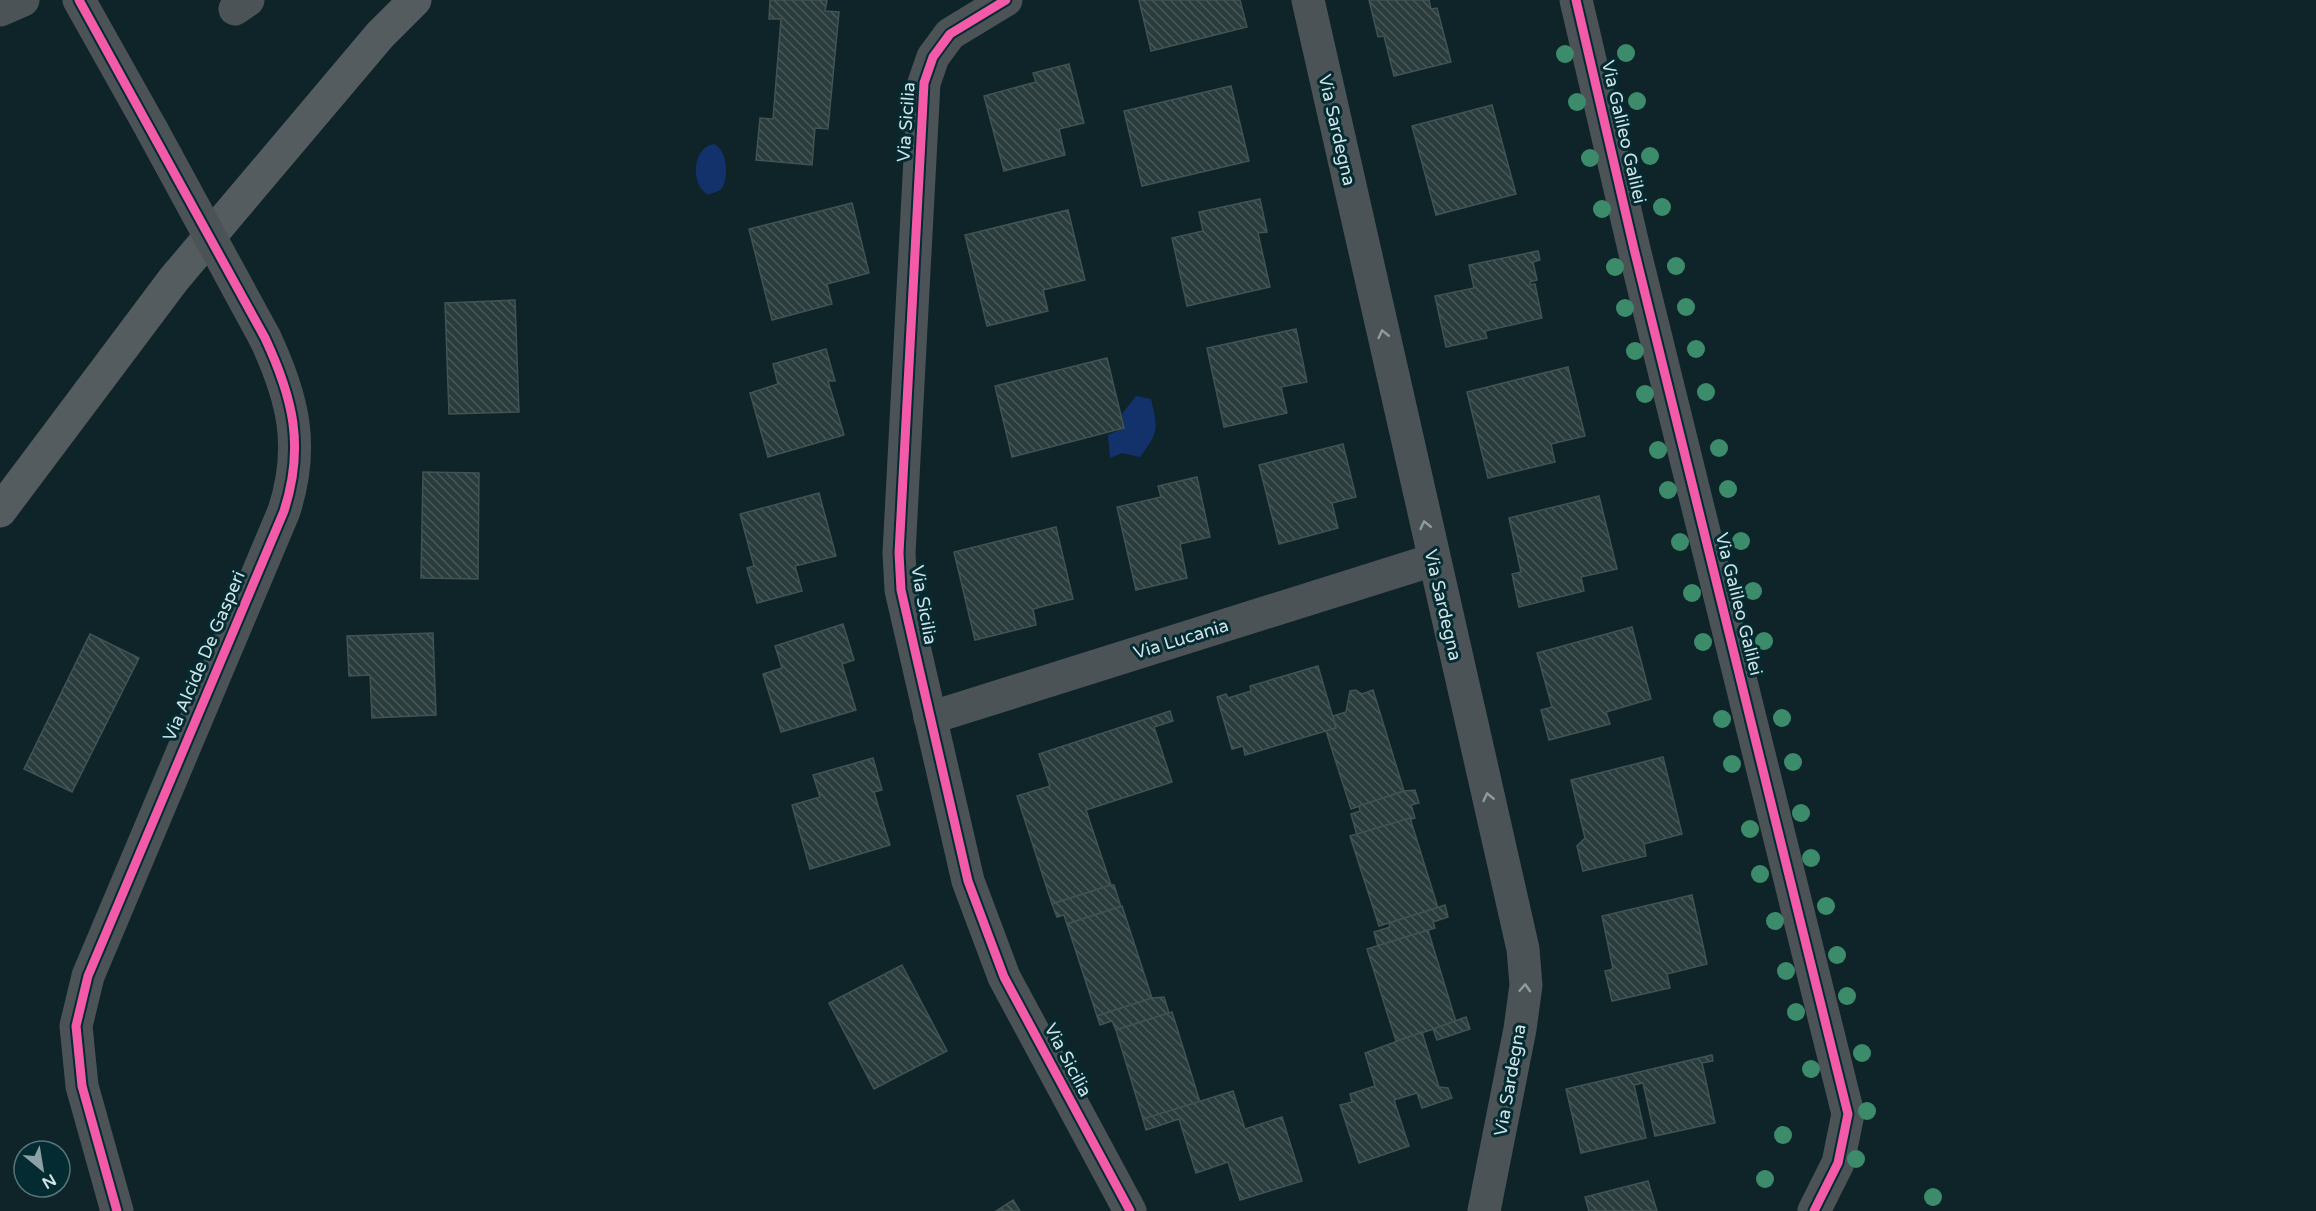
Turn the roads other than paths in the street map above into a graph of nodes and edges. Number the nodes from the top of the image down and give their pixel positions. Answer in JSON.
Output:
{"nodes":[{"id":1,"x":23,"y":0,"type":"edge"},
{"id":2,"x":79,"y":0,"type":"edge"},
{"id":3,"x":416,"y":0,"type":"edge"},
{"id":4,"x":1006,"y":0,"type":"edge"},
{"id":5,"x":1308,"y":0,"type":"edge"},
{"id":6,"x":1576,"y":0,"type":"edge"},
{"id":7,"x":0,"y":10,"type":"edge"},
{"id":8,"x":0,"y":511,"type":"edge"},
{"id":9,"x":1433,"y":560,"type":"junction"},
{"id":10,"x":930,"y":718,"type":"junction"},
{"id":11,"x":117,"y":1211,"type":"edge"},
{"id":12,"x":1130,"y":1211,"type":"edge"},
{"id":13,"x":1483,"y":1211,"type":"edge"},
{"id":14,"x":1814,"y":1211,"type":"edge"}],
"edges":[{"from":1,"to":7,"type":"street"},
{"from":2,"to":11,"type":"street","name":"Via Alcide De Gasperi","bridge":true},
{"from":3,"to":8,"type":"main road"},
{"from":4,"to":10,"type":"street","name":"Via Sicilia"},
{"from":9,"to":5,"type":"street","name":"Via Sardegna","one_way":true},
{"from":6,"to":14,"type":"street","name":"Via Galileo Galilei"},
{"from":9,"to":10,"type":"street","name":"Via Lucania"},
{"from":13,"to":9,"type":"street","name":"Via Sardegna","one_way":true},
{"from":10,"to":12,"type":"street","name":"Via Sicilia"}]}
